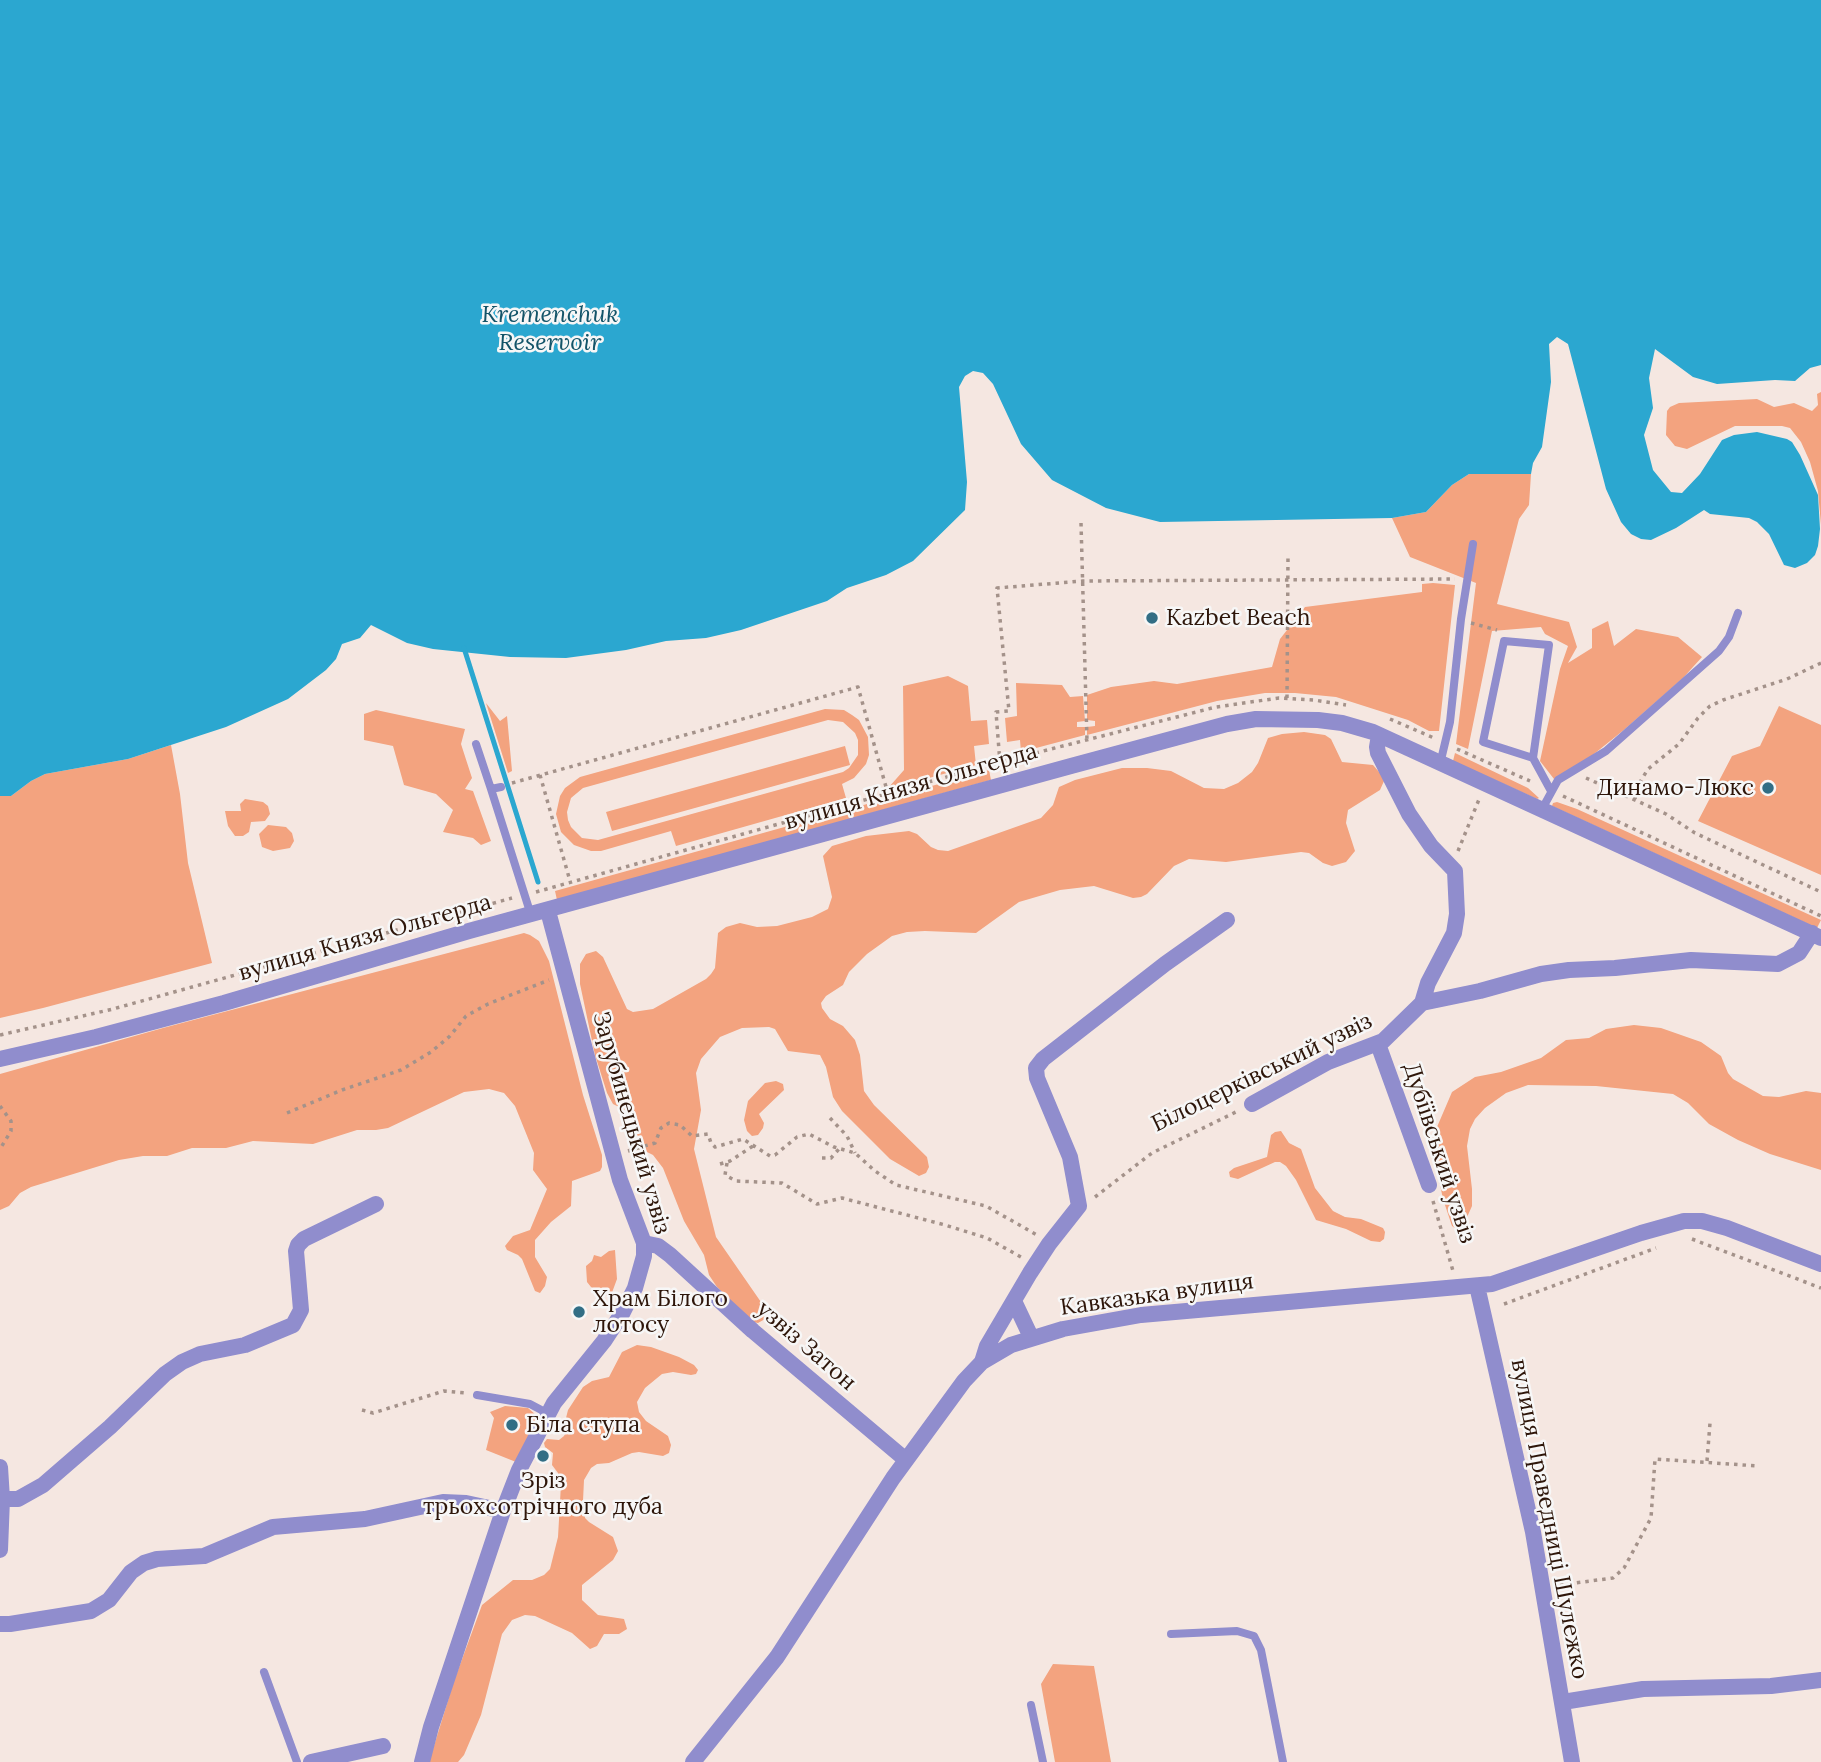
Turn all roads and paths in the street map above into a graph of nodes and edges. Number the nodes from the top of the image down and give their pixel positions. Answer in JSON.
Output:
{"nodes":[{"id":1,"x":1081,"y":523,"type":"dead end"},
{"id":2,"x":1473,"y":544,"type":"dead end"},
{"id":3,"x":1289,"y":557,"type":"dead end"},
{"id":4,"x":1289,"y":579,"type":"junction"},
{"id":5,"x":1467,"y":579,"type":"junction"},
{"id":6,"x":1083,"y":580,"type":"junction"},
{"id":7,"x":1738,"y":613,"type":"dead end"},
{"id":8,"x":1461,"y":621,"type":"junction"},
{"id":9,"x":1504,"y":641,"type":"junction"},
{"id":10,"x":1821,"y":663,"type":"edge"},
{"id":11,"x":1287,"y":698,"type":"junction"},
{"id":12,"x":1352,"y":706,"type":"dead end"},
{"id":13,"x":1382,"y":716,"type":"dead end"},
{"id":14,"x":1379,"y":735,"type":"junction"},
{"id":15,"x":1087,"y":741,"type":"junction"},
{"id":16,"x":476,"y":744,"type":"dead end"},
{"id":17,"x":1446,"y":744,"type":"junction"},
{"id":18,"x":1534,"y":758,"type":"junction"},
{"id":19,"x":1000,"y":762,"type":"junction"},
{"id":20,"x":1440,"y":764,"type":"junction"},
{"id":21,"x":1571,"y":772,"type":"junction"},
{"id":22,"x":541,"y":775,"type":"junction"},
{"id":23,"x":521,"y":781,"type":"dead end"},
{"id":24,"x":1005,"y":784,"type":"junction"},
{"id":25,"x":1485,"y":784,"type":"junction"},
{"id":26,"x":501,"y":787,"type":"dead end"},
{"id":27,"x":491,"y":789,"type":"junction"},
{"id":28,"x":1551,"y":791,"type":"junction"},
{"id":29,"x":888,"y":794,"type":"junction"},
{"id":30,"x":1634,"y":799,"type":"junction"},
{"id":31,"x":1541,"y":811,"type":"junction"},
{"id":32,"x":1455,"y":871,"type":"junction"},
{"id":33,"x":570,"y":882,"type":"junction"},
{"id":34,"x":1821,"y":892,"type":"edge"},
{"id":35,"x":524,"y":895,"type":"junction"},
{"id":36,"x":548,"y":911,"type":"junction"},
{"id":37,"x":531,"y":915,"type":"junction"},
{"id":38,"x":1821,"y":916,"type":"edge"},
{"id":39,"x":1227,"y":920,"type":"dead end"},
{"id":40,"x":1816,"y":936,"type":"edge"},
{"id":41,"x":564,"y":974,"type":"junction"},
{"id":42,"x":1422,"y":1003,"type":"junction"},
{"id":43,"x":0,"y":1035,"type":"edge"},
{"id":44,"x":1378,"y":1044,"type":"junction"},
{"id":45,"x":0,"y":1059,"type":"edge"},
{"id":46,"x":1252,"y":1104,"type":"joint"},
{"id":47,"x":0,"y":1106,"type":"edge"},
{"id":48,"x":287,"y":1112,"type":"dead end"},
{"id":49,"x":830,"y":1118,"type":"dead end"},
{"id":50,"x":753,"y":1146,"type":"junction"},
{"id":51,"x":643,"y":1147,"type":"dead end"},
{"id":52,"x":0,"y":1149,"type":"edge"},
{"id":53,"x":839,"y":1149,"type":"junction"},
{"id":54,"x":855,"y":1153,"type":"junction"},
{"id":55,"x":822,"y":1158,"type":"dead end"},
{"id":56,"x":727,"y":1163,"type":"junction"},
{"id":57,"x":720,"y":1164,"type":"dead end"},
{"id":58,"x":1429,"y":1185,"type":"joint"},
{"id":59,"x":376,"y":1204,"type":"dead end"},
{"id":60,"x":1079,"y":1206,"type":"junction"},
{"id":61,"x":1686,"y":1236,"type":"dead end"},
{"id":62,"x":644,"y":1243,"type":"junction"},
{"id":63,"x":1049,"y":1244,"type":"junction"},
{"id":64,"x":1662,"y":1246,"type":"dead end"},
{"id":65,"x":1821,"y":1264,"type":"edge"},
{"id":66,"x":1034,"y":1267,"type":"junction"},
{"id":67,"x":1454,"y":1277,"type":"dead end"},
{"id":68,"x":1477,"y":1286,"type":"junction"},
{"id":69,"x":1821,"y":1288,"type":"edge"},
{"id":70,"x":1014,"y":1301,"type":"junction"},
{"id":71,"x":1504,"y":1304,"type":"dead end"},
{"id":72,"x":1031,"y":1337,"type":"junction"},
{"id":73,"x":982,"y":1362,"type":"junction"},
{"id":74,"x":477,"y":1395,"type":"joint"},
{"id":75,"x":362,"y":1410,"type":"dead end"},
{"id":76,"x":547,"y":1413,"type":"junction"},
{"id":77,"x":1710,"y":1423,"type":"dead end"},
{"id":78,"x":906,"y":1460,"type":"junction"},
{"id":79,"x":1707,"y":1461,"type":"junction"},
{"id":80,"x":1759,"y":1466,"type":"dead end"},
{"id":81,"x":0,"y":1467,"type":"edge"},
{"id":82,"x":2,"y":1499,"type":"junction"},
{"id":83,"x":503,"y":1511,"type":"junction"},
{"id":84,"x":0,"y":1550,"type":"edge"},
{"id":85,"x":1544,"y":1588,"type":"junction"},
{"id":86,"x":0,"y":1624,"type":"edge"},
{"id":87,"x":1171,"y":1633,"type":"dead end"},
{"id":88,"x":264,"y":1672,"type":"dead end"},
{"id":89,"x":1821,"y":1680,"type":"edge"},
{"id":90,"x":1563,"y":1702,"type":"junction"},
{"id":91,"x":1031,"y":1705,"type":"dead end"},
{"id":92,"x":383,"y":1746,"type":"dead end"},
{"id":93,"x":297,"y":1762,"type":"edge"},
{"id":94,"x":311,"y":1762,"type":"edge"},
{"id":95,"x":422,"y":1762,"type":"edge"},
{"id":96,"x":693,"y":1762,"type":"edge"},
{"id":97,"x":1043,"y":1762,"type":"edge"},
{"id":98,"x":1283,"y":1762,"type":"edge"},
{"id":99,"x":1572,"y":1762,"type":"edge"}],
"edges":[{"from":1,"to":6,"type":"path"},
{"from":2,"to":5,"type":"lane"},
{"from":3,"to":4,"type":"path"},
{"from":4,"to":5,"type":"path"},
{"from":4,"to":6,"type":"path"},
{"from":4,"to":11,"type":"path"},
{"from":5,"to":8,"type":"lane"},
{"from":6,"to":15,"type":"path"},
{"from":6,"to":19,"type":"path"},
{"from":7,"to":21,"type":"lane"},
{"from":8,"to":9,"type":"path"},
{"from":8,"to":17,"type":"lane"},
{"from":9,"to":18,"type":"lane"},
{"from":9,"to":18,"type":"lane"},
{"from":10,"to":30,"type":"path"},
{"from":11,"to":12,"type":"path"},
{"from":11,"to":15,"type":"path"},
{"from":13,"to":17,"type":"path"},
{"from":14,"to":20,"type":"street","name":"вулиця Князя Ольгерда"},
{"from":14,"to":24,"type":"street","name":"вулиця Князя Ольгерда"},
{"from":14,"to":32,"type":"street"},
{"from":15,"to":19,"type":"path"},
{"from":16,"to":27,"type":"lane"},
{"from":17,"to":20,"type":"lane"},
{"from":17,"to":28,"type":"path"},
{"from":18,"to":28,"type":"lane"},
{"from":19,"to":24,"type":"path"},
{"from":19,"to":29,"type":"path"},
{"from":20,"to":25,"type":"street","name":"вулиця Князя Ольгерда"},
{"from":21,"to":28,"type":"lane"},
{"from":21,"to":30,"type":"path"},
{"from":22,"to":23,"type":"path"},
{"from":22,"to":29,"type":"path"},
{"from":22,"to":33,"type":"path"},
{"from":24,"to":36,"type":"street","name":"вулиця Князя Ольгерда"},
{"from":25,"to":31,"type":"street","name":"вулиця Князя Ольгерда"},
{"from":25,"to":32,"type":"path"},
{"from":26,"to":27,"type":"lane"},
{"from":27,"to":35,"type":"lane"},
{"from":28,"to":31,"type":"lane"},
{"from":28,"to":38,"type":"path"},
{"from":29,"to":33,"type":"path"},
{"from":30,"to":34,"type":"path"},
{"from":31,"to":40,"type":"street","name":"вулиця Князя Ольгерда"},
{"from":32,"to":42,"type":"street","name":"Білоцерківський узвіз"},
{"from":33,"to":35,"type":"path"},
{"from":35,"to":37,"type":"lane"},
{"from":35,"to":43,"type":"path"},
{"from":36,"to":37,"type":"street","name":"вулиця Князя Ольгерда"},
{"from":36,"to":41,"type":"street","name":"Зарубинецький узвіз"},
{"from":37,"to":45,"type":"street","name":"вулиця Князя Ольгерда"},
{"from":39,"to":60,"type":"street"},
{"from":40,"to":42,"type":"street","name":"вулиця Князя Ольгерда"},
{"from":41,"to":48,"type":"path"},
{"from":41,"to":62,"type":"street","name":"Зарубинецький узвіз"},
{"from":42,"to":44,"type":"street","name":"Білоцерківський узвіз"},
{"from":44,"to":46,"type":"street","name":"Білоцерківський узвіз"},
{"from":44,"to":58,"type":"street","name":"Дубіївський узвіз"},
{"from":46,"to":60,"type":"path","name":"Білоцерківський узвіз"},
{"from":47,"to":52,"type":"path"},
{"from":49,"to":54,"type":"path"},
{"from":50,"to":51,"type":"path"},
{"from":50,"to":53,"type":"path"},
{"from":50,"to":56,"type":"path"},
{"from":53,"to":54,"type":"path"},
{"from":53,"to":55,"type":"path"},
{"from":54,"to":63,"type":"path"},
{"from":56,"to":57,"type":"path"},
{"from":56,"to":66,"type":"path"},
{"from":58,"to":67,"type":"path","name":"Дубіївський узвіз"},
{"from":59,"to":82,"type":"street"},
{"from":60,"to":63,"type":"street"},
{"from":61,"to":69,"type":"path"},
{"from":62,"to":76,"type":"street","name":"Зарубинецький узвіз"},
{"from":62,"to":78,"type":"street","name":"узвіз Затон"},
{"from":63,"to":66,"type":"street"},
{"from":64,"to":71,"type":"path"},
{"from":65,"to":68,"type":"street","name":"Кавказька вулиця"},
{"from":66,"to":70,"type":"street"},
{"from":68,"to":72,"type":"street","name":"Кавказька вулиця"},
{"from":68,"to":85,"type":"street","name":"вулиця Праведниці Шулежко"},
{"from":70,"to":72,"type":"street"},
{"from":70,"to":73,"type":"street"},
{"from":72,"to":73,"type":"street","name":"Кавказька вулиця"},
{"from":73,"to":78,"type":"street","name":"Кавказька вулиця"},
{"from":74,"to":75,"type":"path"},
{"from":74,"to":76,"type":"lane"},
{"from":76,"to":83,"type":"street","name":"Зарубинецький узвіз"},
{"from":77,"to":79,"type":"path"},
{"from":78,"to":96,"type":"street","name":"Кавказька вулиця"},
{"from":79,"to":80,"type":"path"},
{"from":79,"to":85,"type":"path"},
{"from":81,"to":82,"type":"street"},
{"from":82,"to":84,"type":"street"},
{"from":83,"to":86,"type":"street"},
{"from":83,"to":95,"type":"street","name":"Зарубинецький узвіз"},
{"from":85,"to":90,"type":"street","name":"вулиця Праведниці Шулежко"},
{"from":87,"to":98,"type":"lane"},
{"from":88,"to":93,"type":"lane"},
{"from":89,"to":90,"type":"street"},
{"from":90,"to":99,"type":"street","name":"вулиця Праведниці Шулежко"},
{"from":91,"to":97,"type":"lane"},
{"from":92,"to":94,"type":"street"}]}
